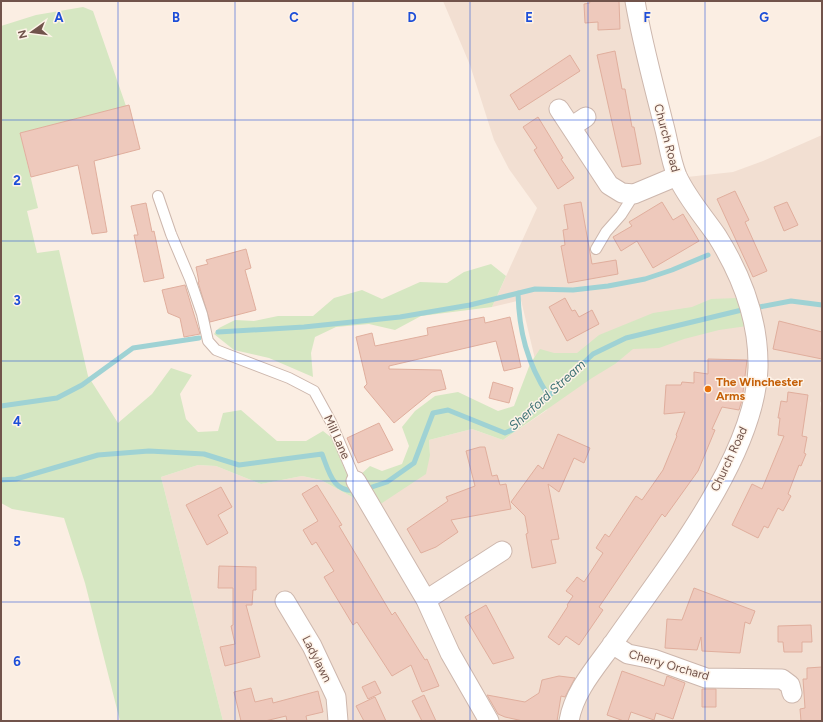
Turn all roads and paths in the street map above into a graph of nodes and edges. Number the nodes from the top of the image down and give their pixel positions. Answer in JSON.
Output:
{"nodes":[{"id":1,"x":635,"y":1,"type":"edge"},
{"id":2,"x":559,"y":109,"type":"dead end"},
{"id":3,"x":677,"y":176,"type":"junction"},
{"id":4,"x":635,"y":193,"type":"junction"},
{"id":5,"x":158,"y":196,"type":"dead end"},
{"id":6,"x":596,"y":249,"type":"dead end"},
{"id":7,"x":356,"y":481,"type":"joint"},
{"id":8,"x":502,"y":551,"type":"dead end"},
{"id":9,"x":426,"y":600,"type":"junction"},
{"id":10,"x":285,"y":601,"type":"dead end"},
{"id":11,"x":612,"y":644,"type":"junction"},
{"id":12,"x":792,"y":693,"type":"dead end"},
{"id":13,"x":338,"y":721,"type":"edge"},
{"id":14,"x":489,"y":721,"type":"edge"},
{"id":15,"x":569,"y":721,"type":"edge"}],
"edges":[{"from":1,"to":3,"type":"street","name":"Church Road"},
{"from":2,"to":4,"type":"street"},
{"from":3,"to":4,"type":"street"},
{"from":3,"to":11,"type":"street","name":"Church Road"},
{"from":4,"to":6,"type":"lane"},
{"from":5,"to":7,"type":"lane","name":"Mill Lane"},
{"from":7,"to":9,"type":"street","name":"Mill Lane"},
{"from":8,"to":9,"type":"street"},
{"from":9,"to":14,"type":"street","name":"Mill Lane"},
{"from":10,"to":13,"type":"street","name":"Ladylawn"},
{"from":11,"to":12,"type":"street","name":"Cherry Orchard"},
{"from":11,"to":15,"type":"street","name":"Church Road"}]}
